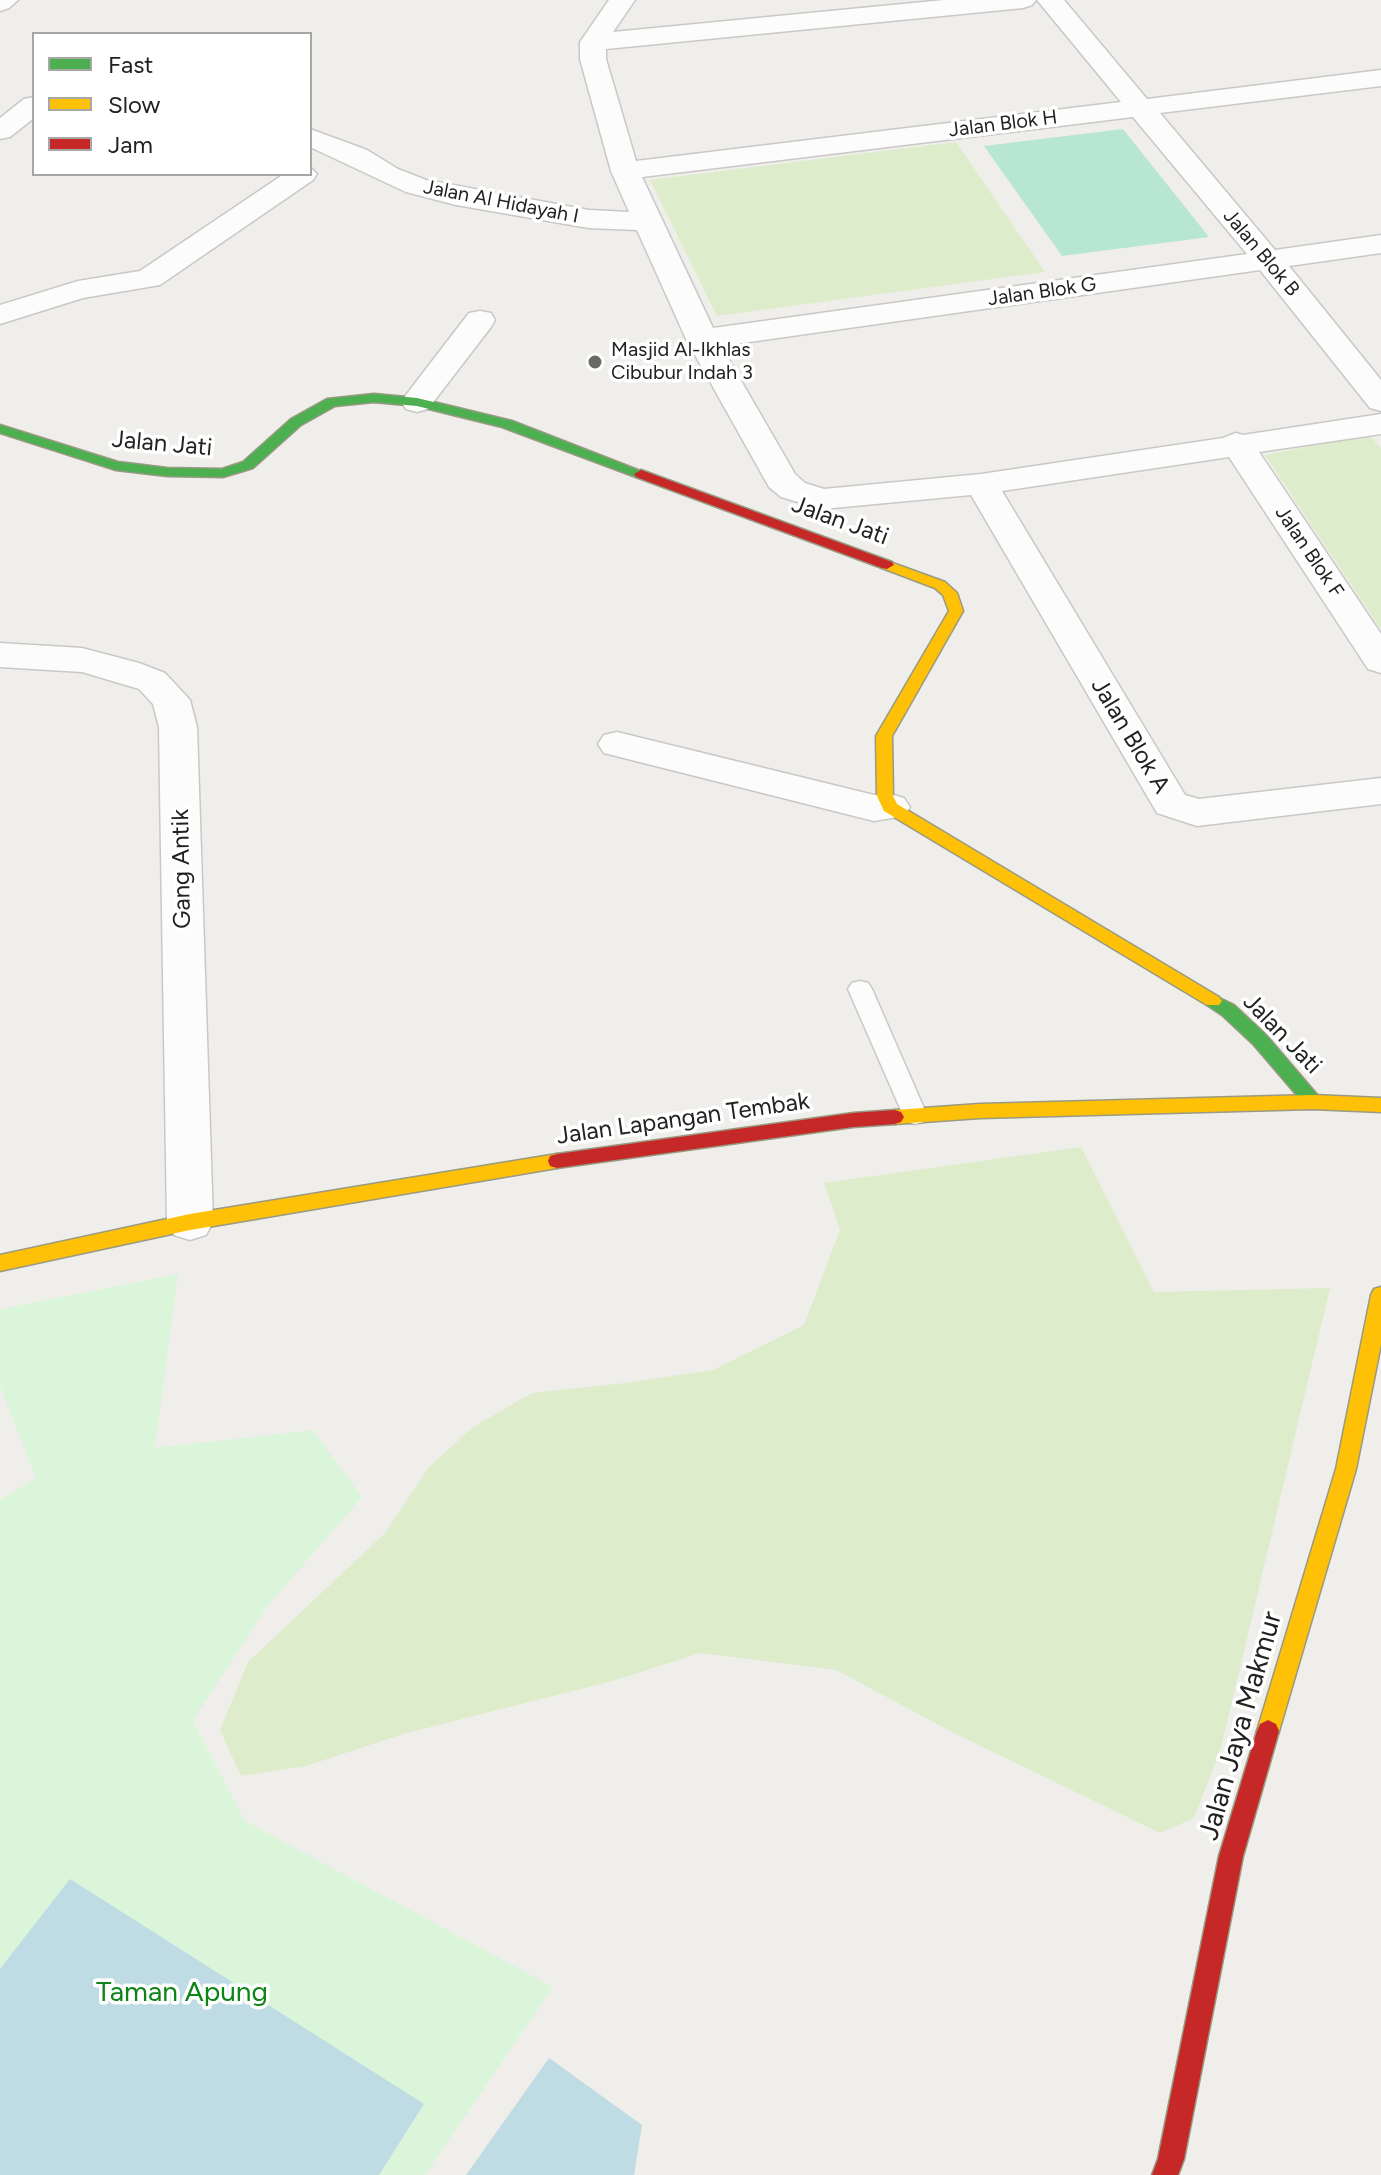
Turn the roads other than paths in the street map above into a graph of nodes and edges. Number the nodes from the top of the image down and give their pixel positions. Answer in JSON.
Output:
{"nodes":[{"id":1,"x":622,"y":0,"type":"edge"},
{"id":2,"x":1023,"y":0,"type":"edge"},
{"id":3,"x":1050,"y":0,"type":"edge"},
{"id":4,"x":937,"y":5,"type":"edge"},
{"id":5,"x":593,"y":42,"type":"junction"},
{"id":6,"x":1381,"y":78,"type":"edge"},
{"id":7,"x":32,"y":107,"type":"edge"},
{"id":8,"x":1138,"y":108,"type":"junction"},
{"id":9,"x":0,"y":131,"type":"edge"},
{"id":10,"x":312,"y":138,"type":"edge"},
{"id":11,"x":338,"y":149,"type":"junction"},
{"id":12,"x":312,"y":168,"type":"edge"},
{"id":13,"x":625,"y":171,"type":"junction"},
{"id":14,"x":300,"y":176,"type":"edge"},
{"id":15,"x":648,"y":222,"type":"junction"},
{"id":16,"x":1381,"y":244,"type":"edge"},
{"id":17,"x":1269,"y":261,"type":"junction"},
{"id":18,"x":0,"y":315,"type":"edge"},
{"id":19,"x":480,"y":320,"type":"dead end"},
{"id":20,"x":702,"y":339,"type":"junction"},
{"id":21,"x":1381,"y":401,"type":"edge"},
{"id":22,"x":417,"y":402,"type":"junction"},
{"id":23,"x":1381,"y":424,"type":"edge"},
{"id":24,"x":0,"y":429,"type":"edge"},
{"id":25,"x":1236,"y":443,"type":"junction"},
{"id":26,"x":981,"y":484,"type":"junction"},
{"id":27,"x":0,"y":655,"type":"edge"},
{"id":28,"x":1381,"y":661,"type":"edge"},
{"id":29,"x":617,"y":744,"type":"dead end"},
{"id":30,"x":1381,"y":791,"type":"edge"},
{"id":31,"x":890,"y":807,"type":"junction"},
{"id":32,"x":860,"y":989,"type":"dead end"},
{"id":33,"x":1313,"y":1102,"type":"junction"},
{"id":34,"x":1381,"y":1105,"type":"edge"},
{"id":35,"x":915,"y":1115,"type":"junction"},
{"id":36,"x":190,"y":1222,"type":"junction"},
{"id":37,"x":0,"y":1263,"type":"edge"},
{"id":38,"x":1381,"y":1295,"type":"edge"},
{"id":39,"x":1165,"y":2175,"type":"edge"}],
"edges":[{"from":1,"to":5,"type":"street"},
{"from":2,"to":4,"type":"street"},
{"from":3,"to":8,"type":"street","name":"Jalan Blok B"},
{"from":4,"to":5,"type":"street"},
{"from":5,"to":13,"type":"street"},
{"from":6,"to":8,"type":"street","name":"Jalan Blok H"},
{"from":7,"to":9,"type":"street"},
{"from":8,"to":13,"type":"street","name":"Jalan Blok H"},
{"from":8,"to":17,"type":"street","name":"Jalan Blok B"},
{"from":10,"to":11,"type":"street","name":"Jalan Al Hidayah I"},
{"from":11,"to":12,"type":"street"},
{"from":11,"to":15,"type":"street","name":"Jalan Al Hidayah I"},
{"from":13,"to":15,"type":"street"},
{"from":14,"to":18,"type":"street"},
{"from":15,"to":20,"type":"street"},
{"from":16,"to":17,"type":"street","name":"Jalan Blok G"},
{"from":17,"to":20,"type":"street","name":"Jalan Blok G"},
{"from":17,"to":21,"type":"street","name":"Jalan Blok B"},
{"from":19,"to":22,"type":"street"},
{"from":20,"to":26,"type":"street"},
{"from":22,"to":24,"type":"street","name":"Jalan Jati"},
{"from":22,"to":31,"type":"street","name":"Jalan Jati"},
{"from":23,"to":25,"type":"street"},
{"from":25,"to":26,"type":"street"},
{"from":25,"to":28,"type":"street","name":"Jalan Blok F"},
{"from":26,"to":30,"type":"street","name":"Jalan Blok A"},
{"from":27,"to":36,"type":"street","name":"Gang Antik"},
{"from":29,"to":31,"type":"street"},
{"from":31,"to":33,"type":"street","name":"Jalan Jati"},
{"from":32,"to":35,"type":"lane"},
{"from":33,"to":34,"type":"street","name":"Jalan Lapangan Tembak"},
{"from":33,"to":35,"type":"street","name":"Jalan Lapangan Tembak"},
{"from":35,"to":36,"type":"street","name":"Jalan Lapangan Tembak"},
{"from":36,"to":37,"type":"street","name":"Jalan Lapangan Tembak"},
{"from":38,"to":39,"type":"street","name":"Jalan Jaya Makmur"}]}
